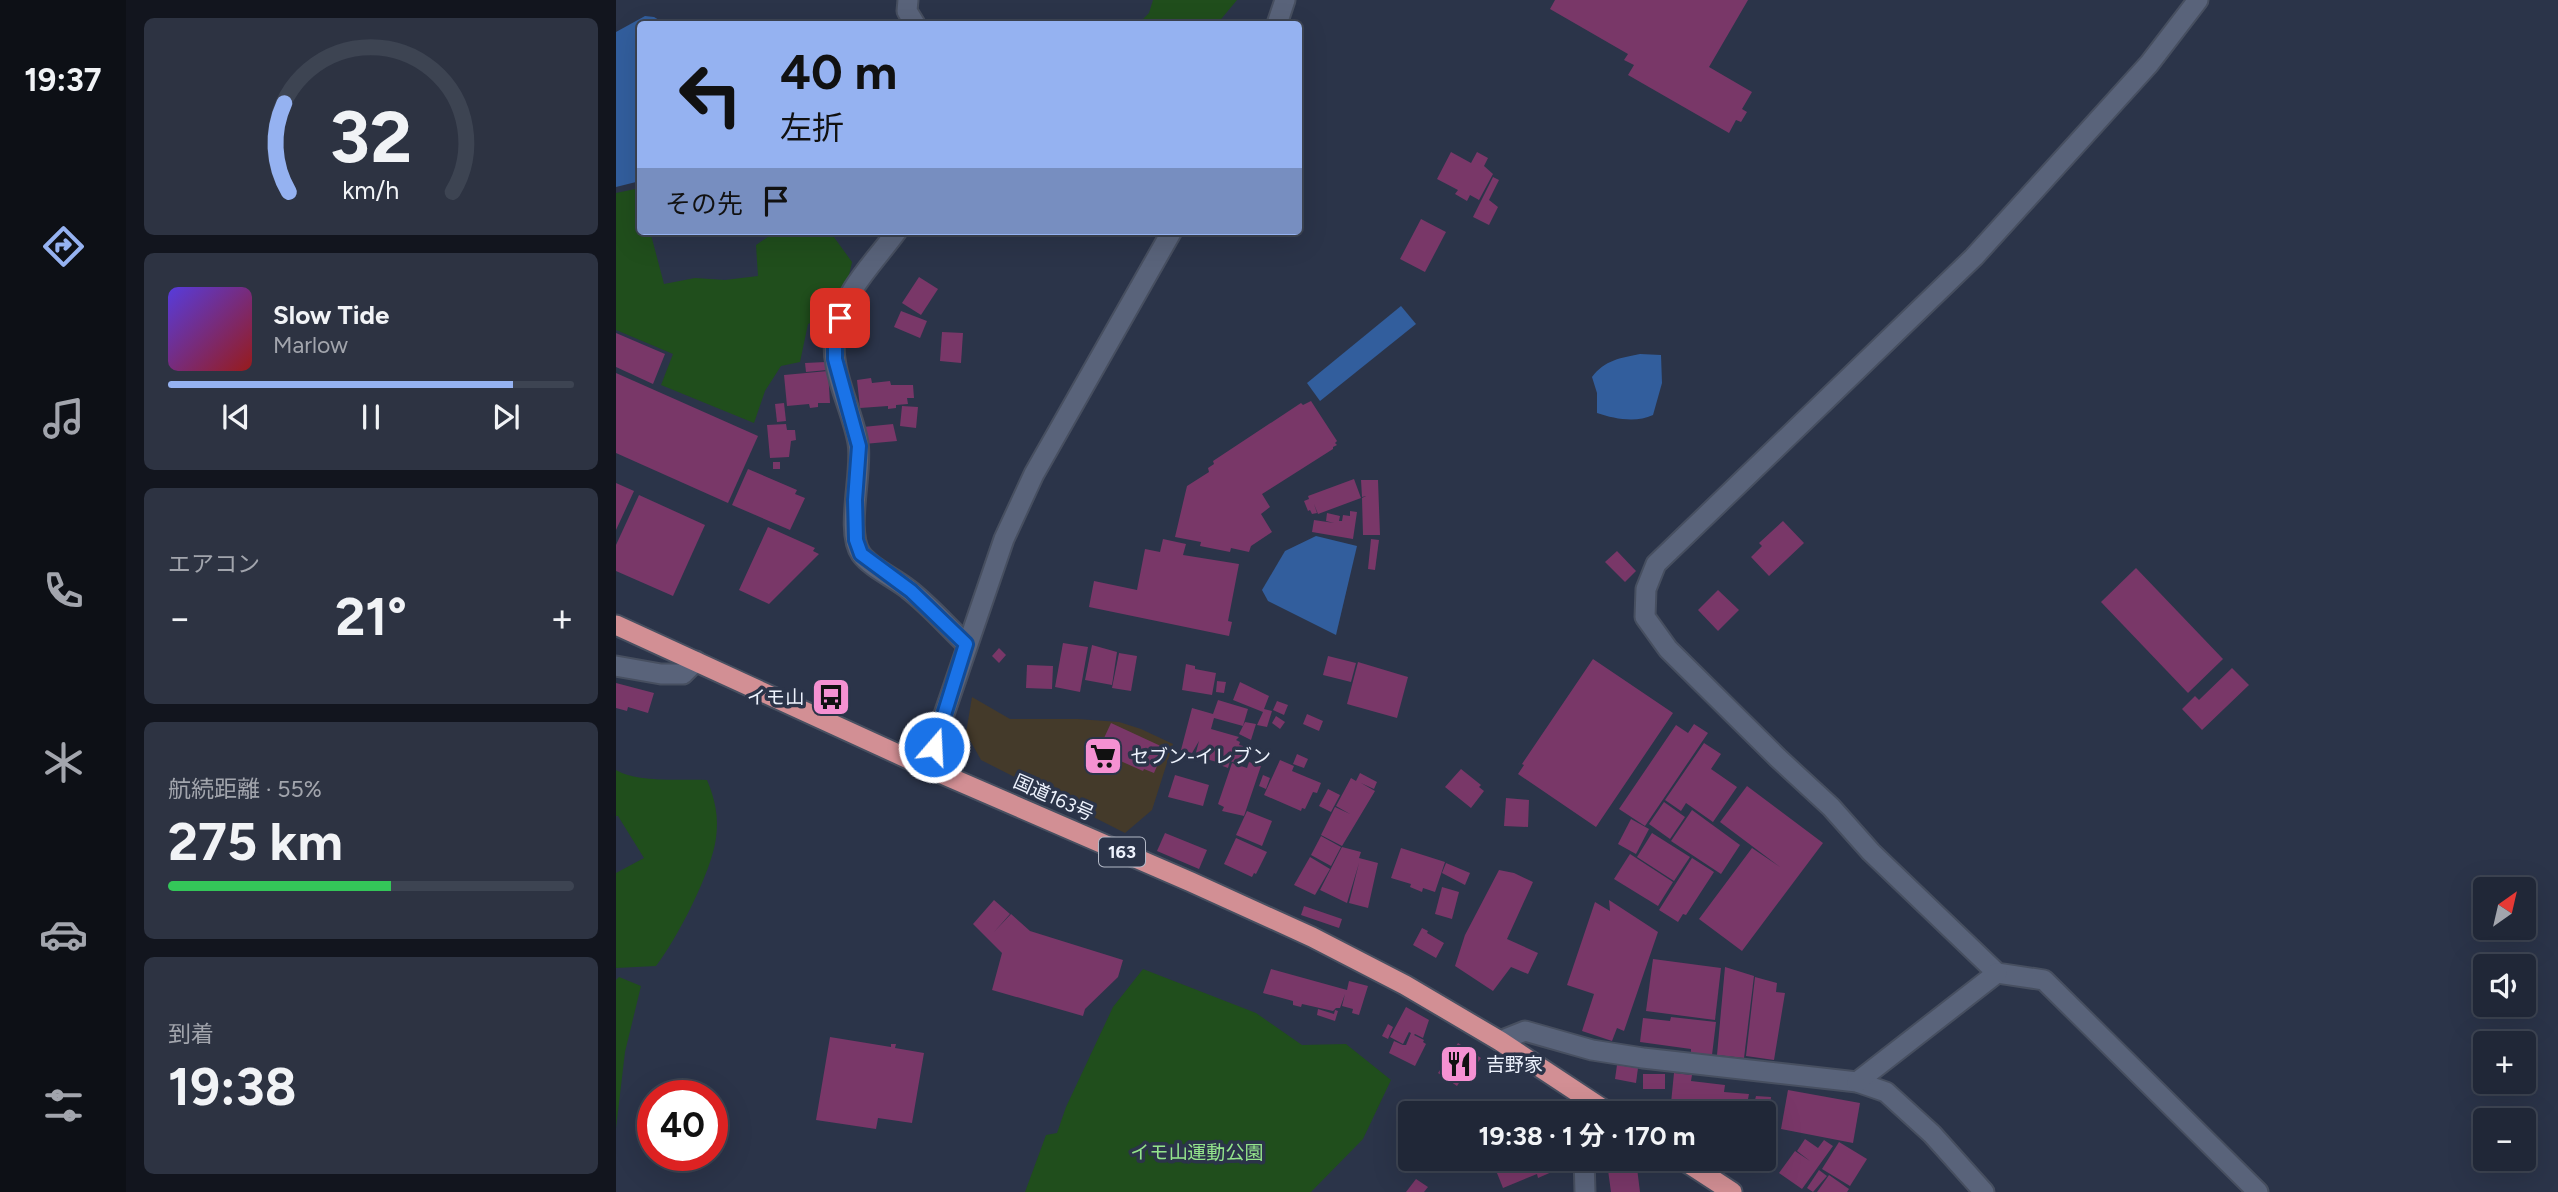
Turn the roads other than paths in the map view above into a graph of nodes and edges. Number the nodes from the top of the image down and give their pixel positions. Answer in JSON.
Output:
{"nodes":[{"id":1,"x":908,"y":0,"type":"edge"},
{"id":2,"x":1285,"y":0,"type":"edge"},
{"id":3,"x":2199,"y":0,"type":"edge"},
{"id":4,"x":913,"y":21,"type":"edge"},
{"id":5,"x":1278,"y":21,"type":"edge"},
{"id":6,"x":894,"y":235,"type":"edge"},
{"id":7,"x":1170,"y":235,"type":"edge"},
{"id":8,"x":616,"y":625,"type":"edge"},
{"id":9,"x":966,"y":644,"type":"junction"},
{"id":10,"x":696,"y":661,"type":"junction"},
{"id":11,"x":616,"y":666,"type":"edge"},
{"id":12,"x":926,"y":767,"type":"junction"},
{"id":13,"x":1997,"y":973,"type":"junction"},
{"id":14,"x":1500,"y":1041,"type":"junction"},
{"id":15,"x":1857,"y":1082,"type":"junction"},
{"id":16,"x":1579,"y":1101,"type":"edge"},
{"id":17,"x":1584,"y":1171,"type":"edge"},
{"id":18,"x":1700,"y":1171,"type":"edge"},
{"id":19,"x":1585,"y":1192,"type":"edge"},
{"id":20,"x":1732,"y":1192,"type":"edge"},
{"id":21,"x":1984,"y":1192,"type":"edge"},
{"id":22,"x":2258,"y":1192,"type":"edge"}],
"edges":[{"from":1,"to":4,"type":"street"},
{"from":2,"to":5,"type":"street"},
{"from":3,"to":13,"type":"street"},
{"from":6,"to":9,"type":"street"},
{"from":7,"to":9,"type":"street"},
{"from":8,"to":10,"type":"highway","name":"国道163号","number":"163"},
{"from":9,"to":12,"type":"street"},
{"from":10,"to":11,"type":"street"},
{"from":10,"to":12,"type":"highway","name":"国道163号","number":"163"},
{"from":12,"to":14,"type":"highway","name":"国道163号","number":"163"},
{"from":13,"to":15,"type":"street"},
{"from":13,"to":22,"type":"street"},
{"from":14,"to":15,"type":"street"},
{"from":14,"to":16,"type":"highway","name":"国道163号","number":"163"},
{"from":15,"to":21,"type":"street"},
{"from":17,"to":19,"type":"street"},
{"from":18,"to":20,"type":"highway"}]}
